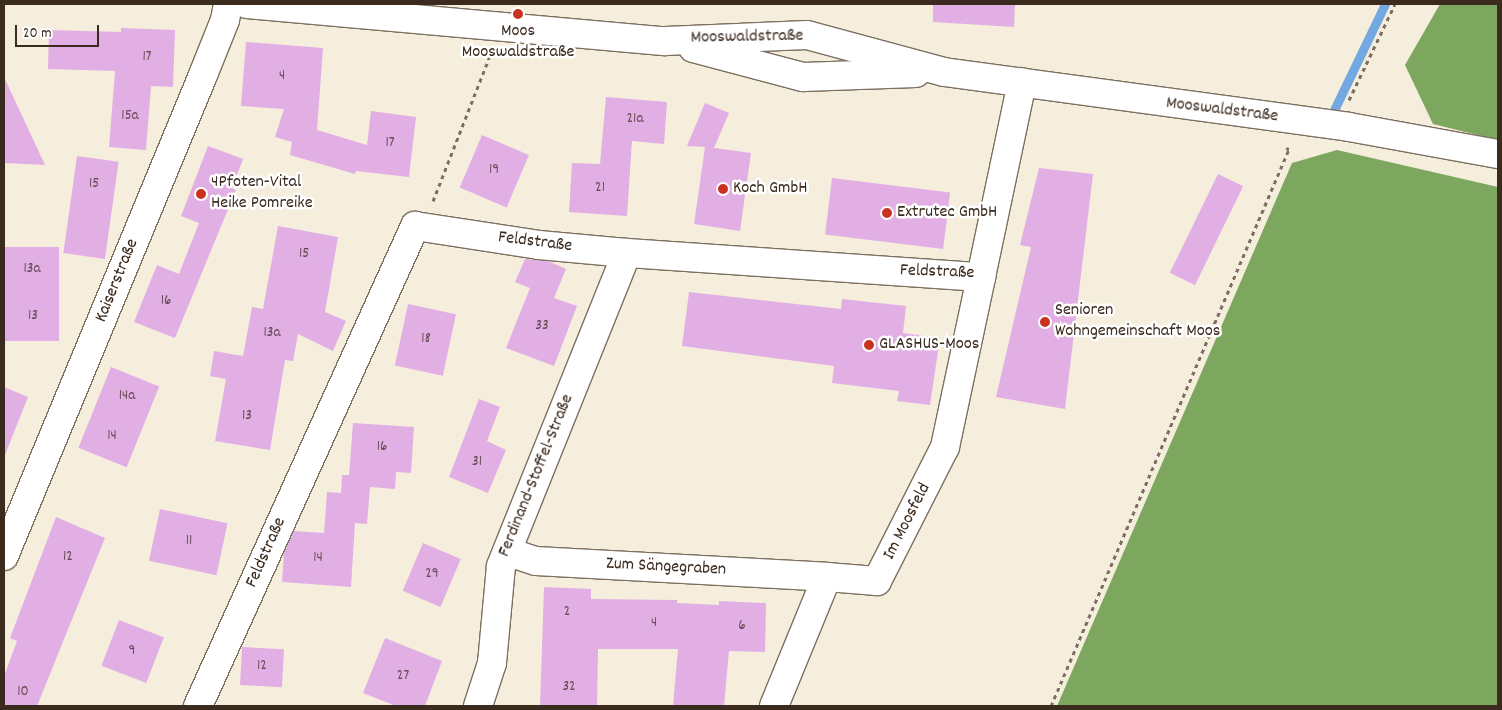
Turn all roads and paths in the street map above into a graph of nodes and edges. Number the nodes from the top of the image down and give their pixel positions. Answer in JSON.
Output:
{"nodes":[{"id":1,"x":228,"y":4,"type":"edge"},
{"id":2,"x":247,"y":4,"type":"edge"},
{"id":3,"x":1395,"y":4,"type":"edge"},
{"id":4,"x":502,"y":26,"type":"junction"},
{"id":5,"x":665,"y":41,"type":"junction"},
{"id":6,"x":944,"y":72,"type":"junction"},
{"id":7,"x":1022,"y":82,"type":"junction"},
{"id":8,"x":1337,"y":125,"type":"junction"},
{"id":9,"x":1289,"y":149,"type":"dead end"},
{"id":10,"x":1498,"y":154,"type":"edge"},
{"id":11,"x":424,"y":227,"type":"junction"},
{"id":12,"x":627,"y":253,"type":"junction"},
{"id":13,"x":981,"y":278,"type":"junction"},
{"id":14,"x":508,"y":552,"type":"junction"},
{"id":15,"x":4,"y":556,"type":"edge"},
{"id":16,"x":827,"y":577,"type":"junction"},
{"id":17,"x":198,"y":706,"type":"edge"},
{"id":18,"x":478,"y":706,"type":"edge"},
{"id":19,"x":774,"y":706,"type":"edge"},
{"id":20,"x":1051,"y":706,"type":"edge"}],
"edges":[{"from":1,"to":15,"type":"street","name":"Kaiserstraße"},
{"from":2,"to":4,"type":"street","name":"Mooswaldstraße"},
{"from":3,"to":8,"type":"path"},
{"from":4,"to":5,"type":"street","name":"Mooswaldstraße"},
{"from":4,"to":11,"type":"path"},
{"from":5,"to":6,"type":"street","name":"Mooswaldstraße"},
{"from":5,"to":6,"type":"street","name":"Mooswaldstraße"},
{"from":6,"to":7,"type":"street","name":"Mooswaldstraße"},
{"from":7,"to":8,"type":"street","name":"Mooswaldstraße"},
{"from":7,"to":13,"type":"street","name":"Feldstraße"},
{"from":8,"to":10,"type":"street","name":"Mooswaldstraße"},
{"from":9,"to":20,"type":"path"},
{"from":11,"to":12,"type":"street","name":"Feldstraße"},
{"from":11,"to":17,"type":"street","name":"Feldstraße"},
{"from":12,"to":13,"type":"street","name":"Feldstraße"},
{"from":12,"to":14,"type":"street","name":"Ferdinand-Stoffel-Straße"},
{"from":13,"to":16,"type":"street","name":"Im Moosfeld"},
{"from":14,"to":16,"type":"street","name":"Zum Sängegraben"},
{"from":14,"to":18,"type":"street","name":"Ferdinand-Stoffel-Straße"},
{"from":16,"to":19,"type":"street"}]}
